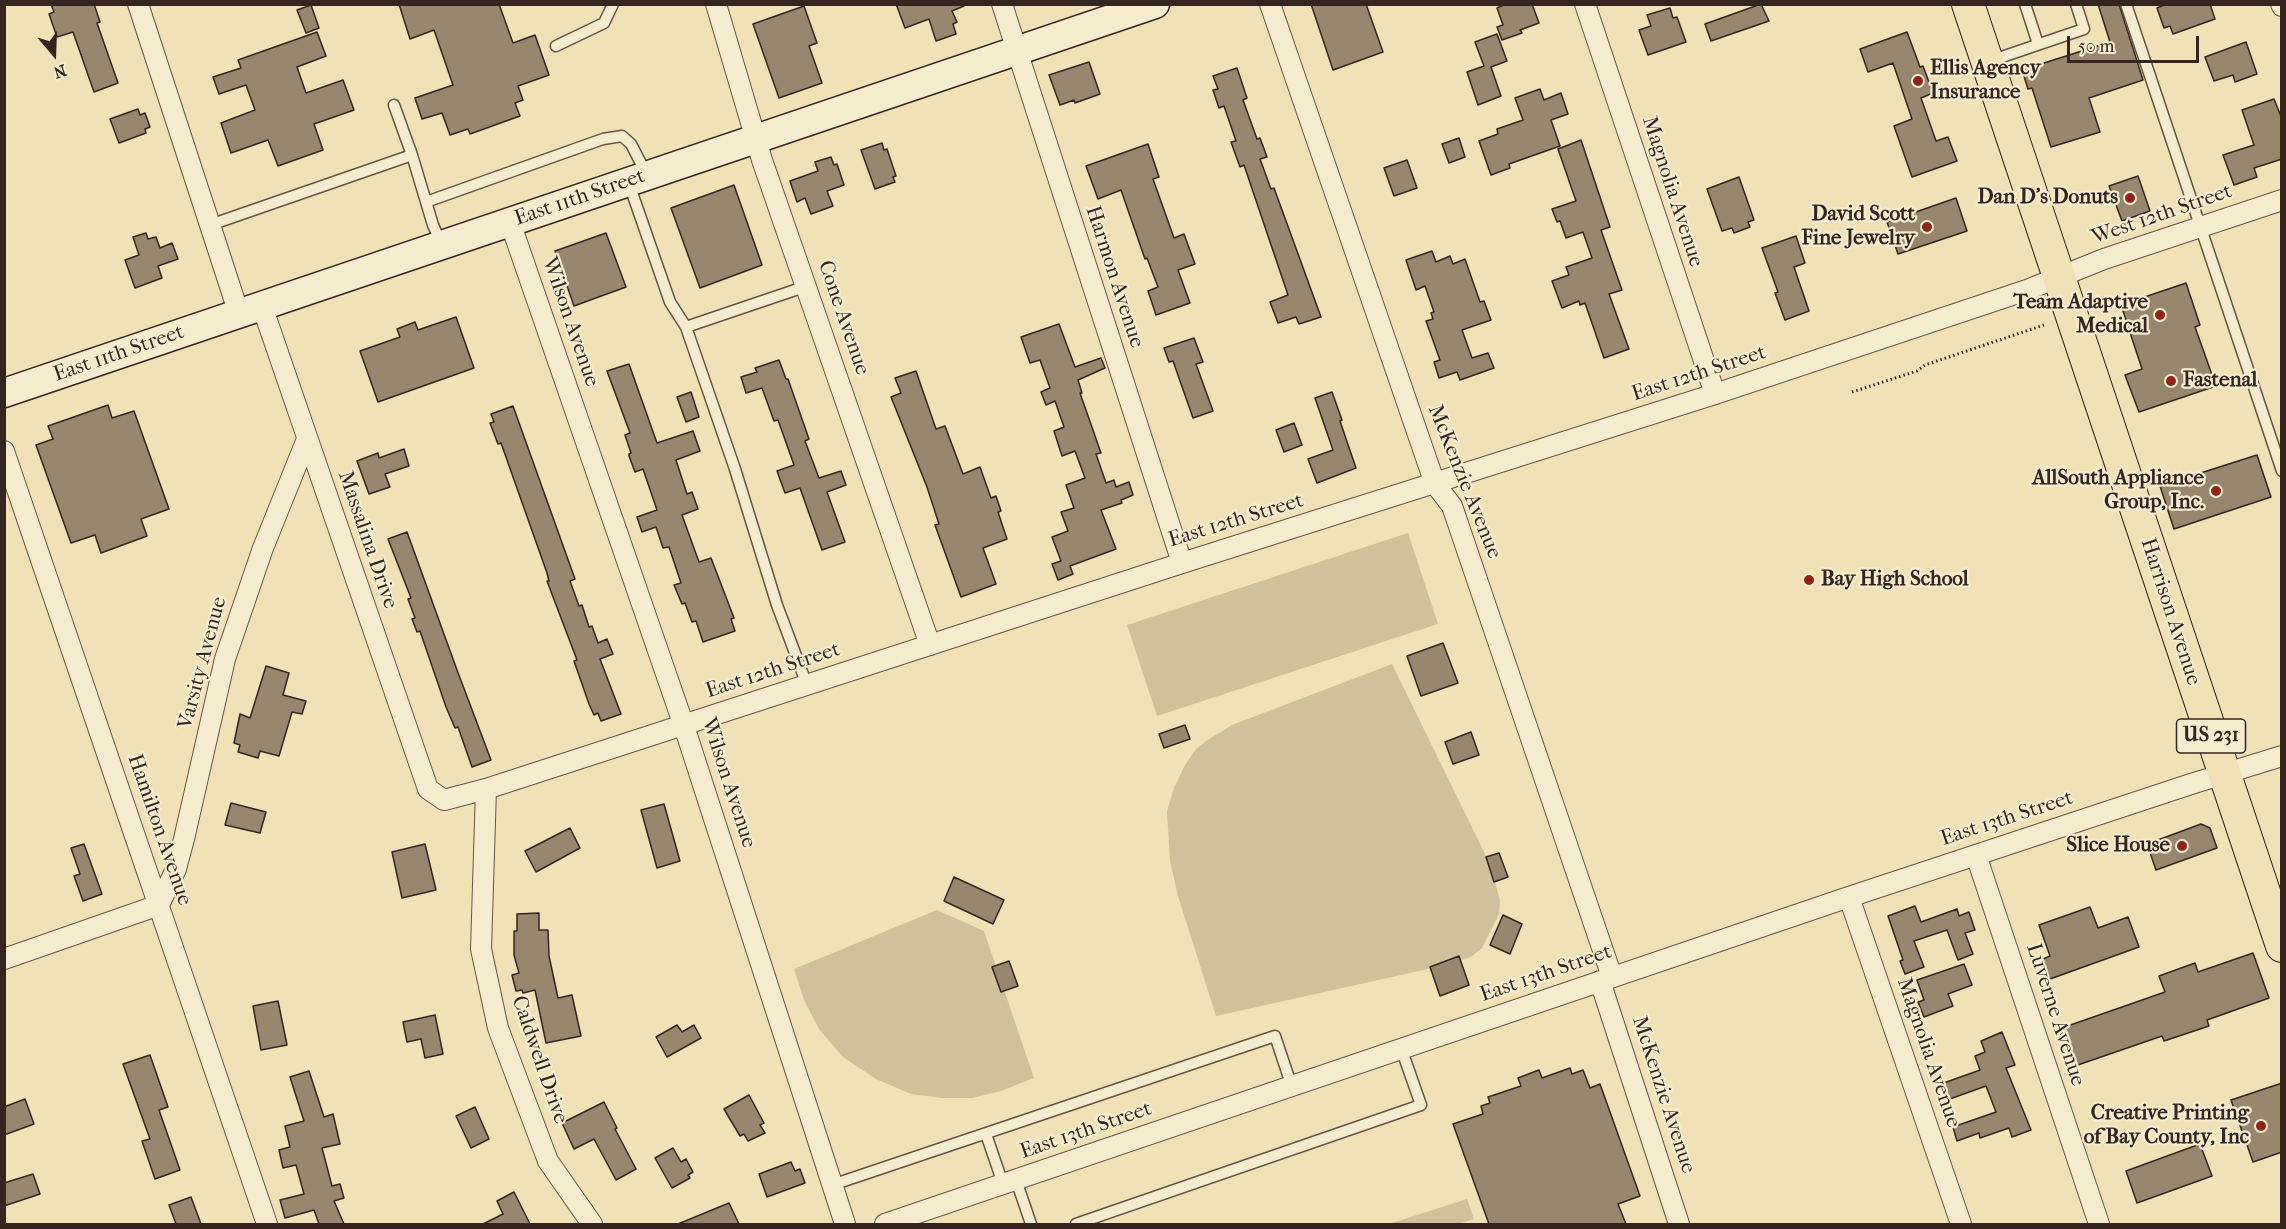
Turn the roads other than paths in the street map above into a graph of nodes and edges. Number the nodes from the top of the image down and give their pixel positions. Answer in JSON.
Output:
{"nodes":[{"id":1,"x":138,"y":4,"type":"edge"},
{"id":2,"x":613,"y":4,"type":"edge"},
{"id":3,"x":716,"y":4,"type":"edge"},
{"id":4,"x":1002,"y":4,"type":"edge"},
{"id":5,"x":1155,"y":4,"type":"edge"},
{"id":6,"x":1270,"y":4,"type":"edge"},
{"id":7,"x":1584,"y":4,"type":"edge"},
{"id":8,"x":2025,"y":4,"type":"edge"},
{"id":9,"x":2076,"y":4,"type":"edge"},
{"id":10,"x":2127,"y":4,"type":"edge"},
{"id":11,"x":1973,"y":8,"type":"edge"},
{"id":12,"x":2038,"y":44,"type":"junction"},
{"id":13,"x":556,"y":46,"type":"dead end"},
{"id":14,"x":1017,"y":51,"type":"junction"},
{"id":15,"x":1987,"y":62,"type":"junction"},
{"id":16,"x":394,"y":105,"type":"dead end"},
{"id":17,"x":757,"y":139,"type":"junction"},
{"id":18,"x":412,"y":155,"type":"junction"},
{"id":19,"x":638,"y":179,"type":"junction"},
{"id":20,"x":2282,"y":200,"type":"edge"},
{"id":21,"x":426,"y":202,"type":"junction"},
{"id":22,"x":510,"y":222,"type":"junction"},
{"id":23,"x":210,"y":225,"type":"junction"},
{"id":24,"x":2199,"y":228,"type":"junction"},
{"id":25,"x":442,"y":245,"type":"junction"},
{"id":26,"x":2059,"y":277,"type":"junction"},
{"id":27,"x":807,"y":286,"type":"junction"},
{"id":28,"x":251,"y":310,"type":"junction"},
{"id":29,"x":686,"y":327,"type":"junction"},
{"id":30,"x":4,"y":393,"type":"edge"},
{"id":31,"x":1715,"y":394,"type":"junction"},
{"id":32,"x":307,"y":439,"type":"junction"},
{"id":33,"x":4,"y":451,"type":"edge"},
{"id":34,"x":2282,"y":471,"type":"edge"},
{"id":35,"x":1435,"y":484,"type":"junction"},
{"id":36,"x":1182,"y":563,"type":"junction"},
{"id":37,"x":930,"y":645,"type":"junction"},
{"id":38,"x":807,"y":685,"type":"junction"},
{"id":39,"x":684,"y":726,"type":"junction"},
{"id":40,"x":2282,"y":756,"type":"edge"},
{"id":41,"x":2224,"y":774,"type":"junction"},
{"id":42,"x":428,"y":789,"type":"joint"},
{"id":43,"x":486,"y":789,"type":"junction"},
{"id":44,"x":1976,"y":855,"type":"junction"},
{"id":45,"x":1849,"y":897,"type":"junction"},
{"id":46,"x":159,"y":904,"type":"junction"},
{"id":47,"x":2282,"y":946,"type":"edge"},
{"id":48,"x":4,"y":959,"type":"edge"},
{"id":49,"x":1606,"y":979,"type":"junction"},
{"id":50,"x":1401,"y":1048,"type":"junction"},
{"id":51,"x":1292,"y":1087,"type":"junction"},
{"id":52,"x":986,"y":1134,"type":"junction"},
{"id":53,"x":1010,"y":1182,"type":"junction"},
{"id":54,"x":832,"y":1185,"type":"junction"},
{"id":55,"x":267,"y":1224,"type":"edge"},
{"id":56,"x":592,"y":1224,"type":"edge"},
{"id":57,"x":845,"y":1224,"type":"edge"},
{"id":58,"x":888,"y":1224,"type":"edge"},
{"id":59,"x":1031,"y":1224,"type":"edge"},
{"id":60,"x":1076,"y":1224,"type":"edge"},
{"id":61,"x":1679,"y":1224,"type":"edge"},
{"id":62,"x":1961,"y":1224,"type":"edge"},
{"id":63,"x":2099,"y":1224,"type":"edge"}],
"edges":[{"from":1,"to":23,"type":"street","name":"Massalina Drive"},
{"from":2,"to":13,"type":"lane"},
{"from":3,"to":17,"type":"street","name":"Cone Avenue"},
{"from":4,"to":14,"type":"street","name":"Harmon Avenue"},
{"from":5,"to":14,"type":"main road","name":"East 11th Street"},
{"from":6,"to":35,"type":"street","name":"McKenzie Avenue"},
{"from":7,"to":31,"type":"street","name":"Magnolia Avenue"},
{"from":8,"to":12,"type":"lane"},
{"from":9,"to":12,"type":"lane"},
{"from":10,"to":24,"type":"lane"},
{"from":11,"to":15,"type":"main road","name":"Harrison Avenue","number":"US 231"},
{"from":12,"to":15,"type":"lane"},
{"from":14,"to":17,"type":"main road","name":"East 11th Street"},
{"from":14,"to":36,"type":"street","name":"Harmon Avenue"},
{"from":15,"to":26,"type":"main road","name":"Harrison Avenue","number":"US 231"},
{"from":16,"to":18,"type":"lane"},
{"from":17,"to":19,"type":"main road","name":"East 11th Street"},
{"from":17,"to":27,"type":"street","name":"Cone Avenue"},
{"from":18,"to":21,"type":"lane"},
{"from":18,"to":23,"type":"lane"},
{"from":19,"to":21,"type":"lane"},
{"from":19,"to":22,"type":"main road","name":"East 11th Street"},
{"from":19,"to":29,"type":"lane"},
{"from":20,"to":24,"type":"street","name":"West 12th Street"},
{"from":21,"to":25,"type":"lane"},
{"from":22,"to":25,"type":"main road","name":"East 11th Street"},
{"from":22,"to":39,"type":"street","name":"Wilson Avenue"},
{"from":23,"to":28,"type":"street","name":"Massalina Drive"},
{"from":24,"to":26,"type":"street","name":"West 12th Street"},
{"from":24,"to":34,"type":"lane"},
{"from":25,"to":28,"type":"main road","name":"East 11th Street"},
{"from":26,"to":31,"type":"street","name":"East 12th Street"},
{"from":26,"to":41,"type":"main road","name":"Harrison Avenue","number":"US 231"},
{"from":27,"to":29,"type":"lane"},
{"from":27,"to":37,"type":"street","name":"Cone Avenue"},
{"from":28,"to":30,"type":"main road","name":"East 11th Street"},
{"from":28,"to":32,"type":"street","name":"Massalina Drive"},
{"from":29,"to":38,"type":"lane"},
{"from":31,"to":35,"type":"street","name":"East 12th Street"},
{"from":32,"to":42,"type":"street","name":"Massalina Drive"},
{"from":32,"to":46,"type":"street","name":"Varsity Avenue"},
{"from":33,"to":46,"type":"street","name":"Hamilton Avenue"},
{"from":35,"to":36,"type":"street","name":"East 12th Street"},
{"from":35,"to":49,"type":"street","name":"McKenzie Avenue"},
{"from":36,"to":37,"type":"street","name":"East 12th Street"},
{"from":37,"to":38,"type":"street","name":"East 12th Street"},
{"from":38,"to":39,"type":"street","name":"East 12th Street"},
{"from":39,"to":43,"type":"street","name":"East 12th Street"},
{"from":39,"to":54,"type":"street","name":"Wilson Avenue"},
{"from":40,"to":41,"type":"street","name":"East 13th Street"},
{"from":41,"to":44,"type":"street","name":"East 13th Street"},
{"from":41,"to":47,"type":"main road","name":"Harrison Avenue","number":"US 231"},
{"from":42,"to":43,"type":"street","name":"East 12th Street"},
{"from":43,"to":56,"type":"street","name":"Caldwell Drive"},
{"from":44,"to":45,"type":"street","name":"East 13th Street"},
{"from":44,"to":63,"type":"street","name":"Luverne Avenue"},
{"from":45,"to":49,"type":"street","name":"East 13th Street"},
{"from":45,"to":62,"type":"street","name":"Magnolia Avenue"},
{"from":46,"to":48,"type":"street"},
{"from":46,"to":55,"type":"street","name":"Hamilton Avenue"},
{"from":49,"to":50,"type":"street","name":"East 13th Street"},
{"from":49,"to":61,"type":"street","name":"McKenzie Avenue"},
{"from":50,"to":51,"type":"street","name":"East 13th Street"},
{"from":50,"to":60,"type":"lane"},
{"from":51,"to":52,"type":"lane"},
{"from":51,"to":53,"type":"street","name":"East 13th Street"},
{"from":52,"to":53,"type":"lane"},
{"from":52,"to":54,"type":"lane"},
{"from":53,"to":58,"type":"street","name":"East 13th Street"},
{"from":53,"to":59,"type":"lane"},
{"from":54,"to":57,"type":"street","name":"Wilson Avenue"}]}
